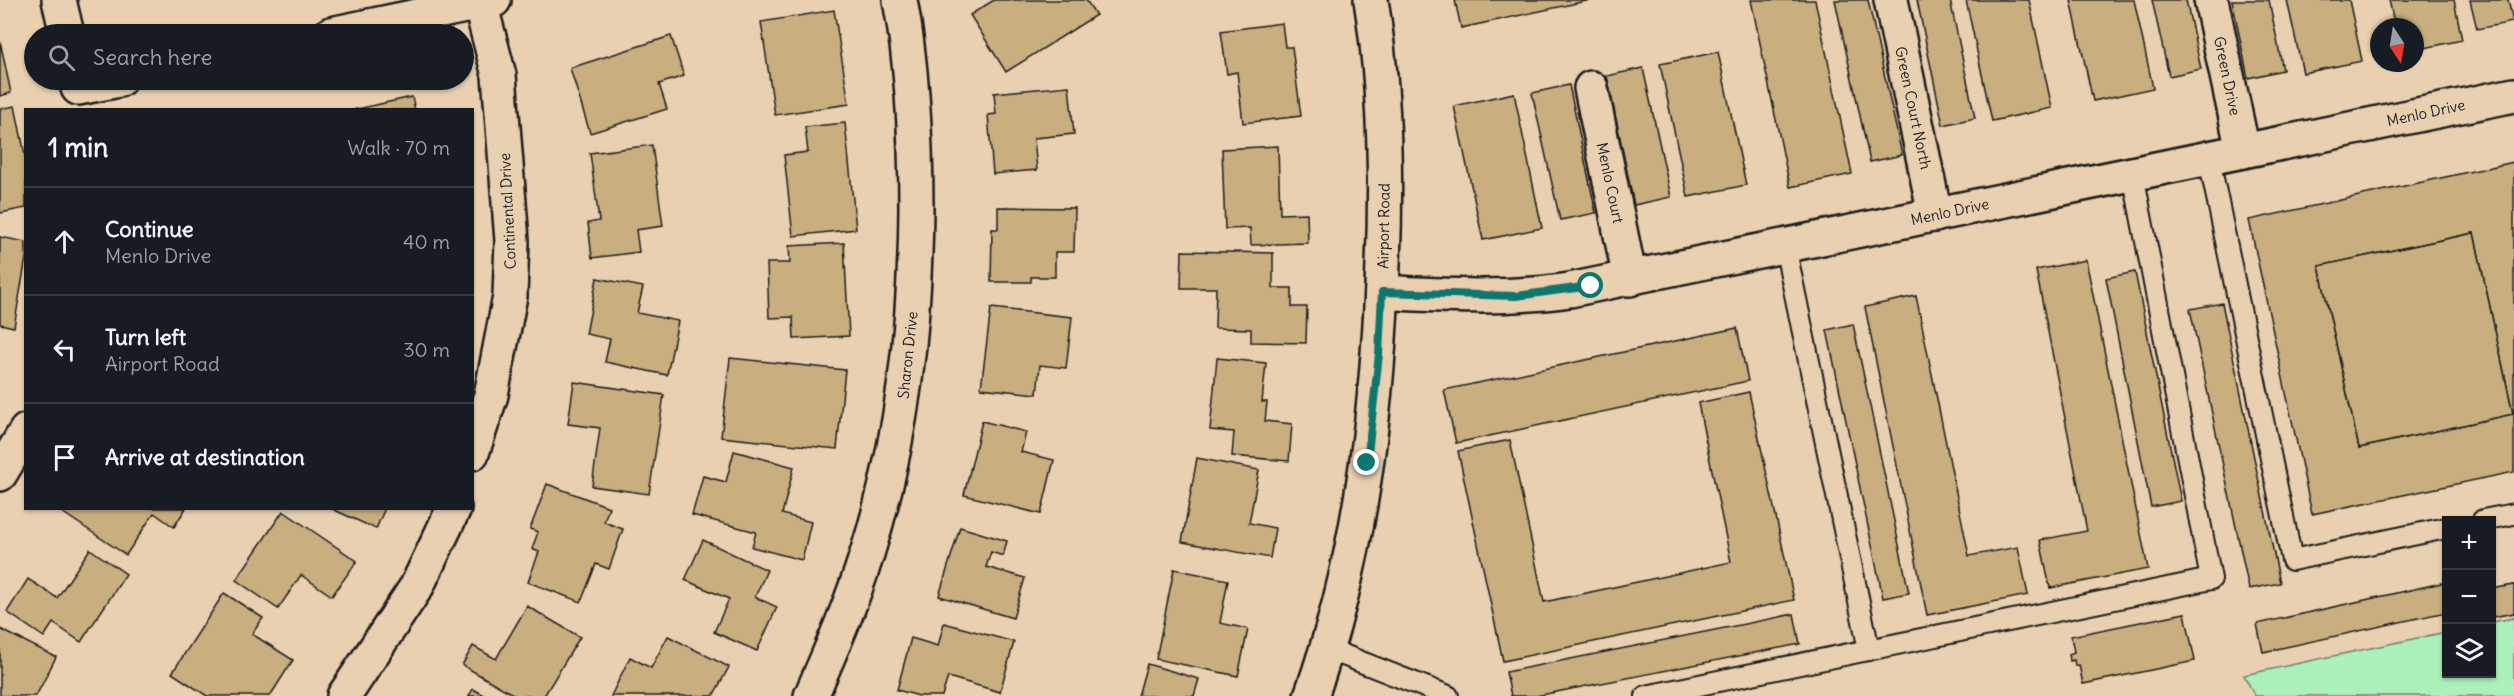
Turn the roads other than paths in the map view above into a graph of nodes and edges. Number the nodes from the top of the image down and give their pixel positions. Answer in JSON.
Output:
{"nodes":[{"id":1,"x":59,"y":0,"type":"edge"},
{"id":2,"x":900,"y":0,"type":"edge"},
{"id":3,"x":1371,"y":0,"type":"edge"},
{"id":4,"x":1891,"y":0,"type":"edge"},
{"id":5,"x":2211,"y":0,"type":"edge"},
{"id":6,"x":487,"y":1,"type":"edge"},
{"id":7,"x":65,"y":24,"type":"edge"},
{"id":8,"x":378,"y":24,"type":"edge"},
{"id":9,"x":1591,"y":88,"type":"dead end"},
{"id":10,"x":2514,"y":95,"type":"edge"},
{"id":11,"x":2243,"y":151,"type":"junction"},
{"id":12,"x":2209,"y":159,"type":"junction"},
{"id":13,"x":2133,"y":174,"type":"junction"},
{"id":14,"x":1935,"y":215,"type":"junction"},
{"id":15,"x":1785,"y":246,"type":"junction"},
{"id":16,"x":1630,"y":279,"type":"junction"},
{"id":17,"x":1382,"y":292,"type":"junction"},
{"id":18,"x":24,"y":434,"type":"edge"},
{"id":19,"x":474,"y":447,"type":"edge"},
{"id":20,"x":0,"y":474,"type":"edge"},
{"id":21,"x":453,"y":510,"type":"edge"},
{"id":22,"x":2514,"y":514,"type":"edge"},
{"id":23,"x":2496,"y":517,"type":"edge"},
{"id":24,"x":2442,"y":529,"type":"edge"},
{"id":25,"x":1328,"y":649,"type":"junction"},
{"id":26,"x":1869,"y":650,"type":"junction"},
{"id":27,"x":344,"y":696,"type":"edge"},
{"id":28,"x":811,"y":696,"type":"edge"},
{"id":29,"x":1311,"y":696,"type":"edge"},
{"id":30,"x":1448,"y":696,"type":"edge"},
{"id":31,"x":1646,"y":696,"type":"edge"}],
"edges":[{"from":1,"to":7,"type":"street"},
{"from":2,"to":28,"type":"street","name":"Sharon Drive"},
{"from":3,"to":17,"type":"street","name":"Airport Road"},
{"from":4,"to":14,"type":"street","name":"Green Court North"},
{"from":5,"to":11,"type":"street","name":"Green Drive"},
{"from":6,"to":8,"type":"street"},
{"from":6,"to":19,"type":"street","name":"Continental Drive"},
{"from":9,"to":16,"type":"street","name":"Menlo Court"},
{"from":10,"to":11,"type":"street","name":"Menlo Drive"},
{"from":11,"to":12,"type":"street","name":"Menlo Drive"},
{"from":12,"to":13,"type":"street","name":"Menlo Drive"},
{"from":12,"to":24,"type":"lane"},
{"from":13,"to":14,"type":"street","name":"Menlo Drive"},
{"from":13,"to":26,"type":"lane"},
{"from":14,"to":15,"type":"street","name":"Menlo Drive"},
{"from":15,"to":16,"type":"street","name":"Menlo Drive"},
{"from":15,"to":26,"type":"lane"},
{"from":16,"to":17,"type":"street","name":"Menlo Drive"},
{"from":17,"to":25,"type":"street","name":"Airport Road"},
{"from":18,"to":20,"type":"street"},
{"from":21,"to":27,"type":"street"},
{"from":22,"to":23,"type":"lane"},
{"from":25,"to":29,"type":"street","name":"Airport Road"},
{"from":25,"to":30,"type":"lane"},
{"from":26,"to":31,"type":"lane"}]}
